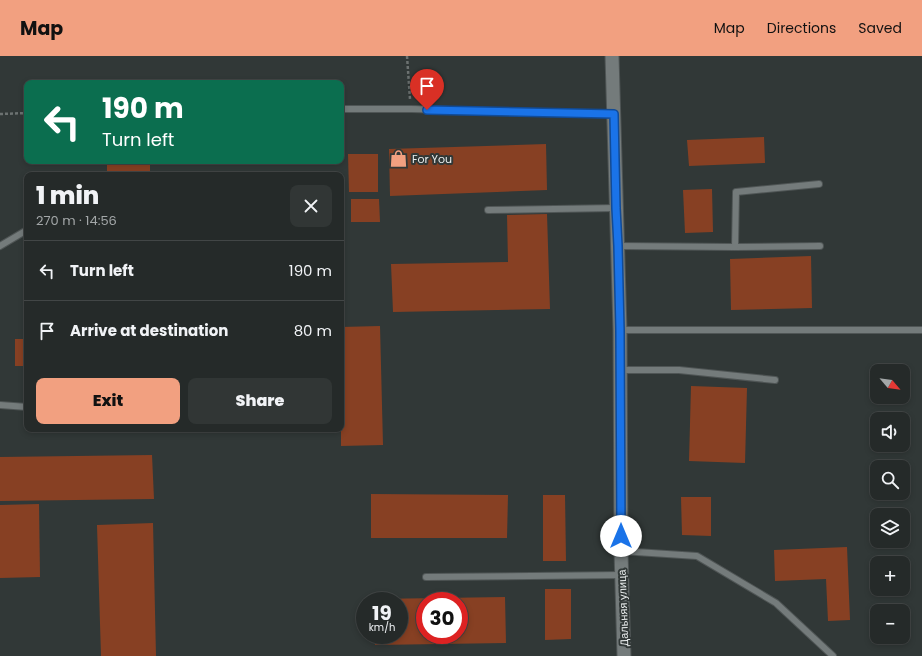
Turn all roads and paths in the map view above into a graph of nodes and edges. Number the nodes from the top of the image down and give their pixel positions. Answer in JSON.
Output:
{"nodes":[{"id":1,"x":407,"y":56,"type":"edge"},
{"id":2,"x":612,"y":56,"type":"edge"},
{"id":3,"x":344,"y":109,"type":"edge"},
{"id":4,"x":411,"y":109,"type":"junction"},
{"id":5,"x":24,"y":113,"type":"edge"},
{"id":6,"x":0,"y":114,"type":"edge"},
{"id":7,"x":614,"y":114,"type":"junction"},
{"id":8,"x":819,"y":184,"type":"dead end"},
{"id":9,"x":616,"y":208,"type":"junction"},
{"id":10,"x":488,"y":210,"type":"dead end"},
{"id":11,"x":24,"y":232,"type":"edge"},
{"id":12,"x":0,"y":246,"type":"edge"},
{"id":13,"x":618,"y":246,"type":"junction"},
{"id":14,"x":735,"y":246,"type":"junction"},
{"id":15,"x":820,"y":246,"type":"dead end"},
{"id":16,"x":620,"y":330,"type":"junction"},
{"id":17,"x":922,"y":330,"type":"edge"},
{"id":18,"x":620,"y":370,"type":"junction"},
{"id":19,"x":775,"y":380,"type":"dead end"},
{"id":20,"x":0,"y":405,"type":"edge"},
{"id":21,"x":24,"y":407,"type":"edge"},
{"id":22,"x":621,"y":551,"type":"junction"},
{"id":23,"x":622,"y":575,"type":"junction"},
{"id":24,"x":426,"y":577,"type":"dead end"},
{"id":25,"x":624,"y":656,"type":"edge"},
{"id":26,"x":833,"y":656,"type":"edge"}],
"edges":[{"from":1,"to":4,"type":"path"},
{"from":2,"to":7,"type":"street","name":"Дальняя улица"},
{"from":3,"to":4,"type":"lane"},
{"from":4,"to":7,"type":"lane"},
{"from":5,"to":6,"type":"path"},
{"from":7,"to":9,"type":"street","name":"Дальняя улица"},
{"from":8,"to":14,"type":"lane"},
{"from":9,"to":10,"type":"lane"},
{"from":9,"to":13,"type":"street","name":"Дальняя улица"},
{"from":11,"to":12,"type":"lane"},
{"from":13,"to":14,"type":"lane"},
{"from":13,"to":16,"type":"street","name":"Дальняя улица"},
{"from":14,"to":15,"type":"lane"},
{"from":16,"to":17,"type":"lane"},
{"from":16,"to":18,"type":"street","name":"Дальняя улица"},
{"from":18,"to":19,"type":"lane"},
{"from":18,"to":22,"type":"street","name":"Дальняя улица"},
{"from":20,"to":21,"type":"lane"},
{"from":22,"to":23,"type":"street","name":"Дальняя улица"},
{"from":22,"to":26,"type":"lane"},
{"from":23,"to":24,"type":"lane"},
{"from":23,"to":25,"type":"street","name":"Дальняя улица"}]}
